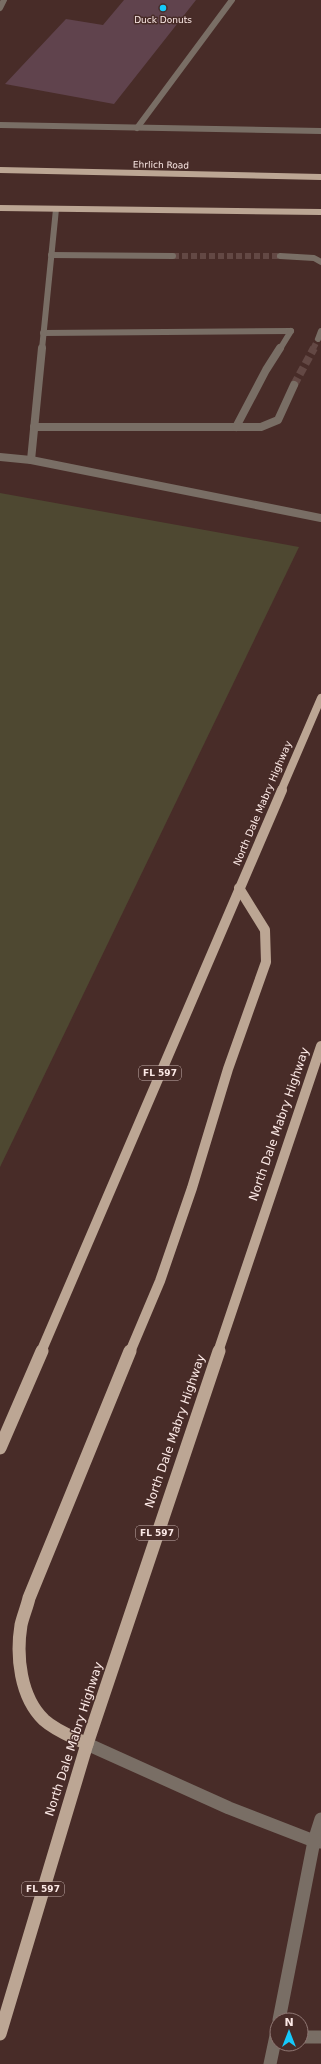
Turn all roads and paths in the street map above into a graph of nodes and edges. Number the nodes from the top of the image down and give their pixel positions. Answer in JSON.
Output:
{"nodes":[{"id":1,"x":4,"y":0,"type":"edge"},
{"id":2,"x":232,"y":0,"type":"edge"},
{"id":3,"x":0,"y":8,"type":"edge"},
{"id":4,"x":0,"y":125,"type":"edge"},
{"id":5,"x":137,"y":128,"type":"junction"},
{"id":6,"x":321,"y":131,"type":"edge"},
{"id":7,"x":0,"y":170,"type":"edge"},
{"id":8,"x":321,"y":177,"type":"edge"},
{"id":9,"x":0,"y":208,"type":"edge"},
{"id":10,"x":56,"y":209,"type":"junction"},
{"id":11,"x":321,"y":212,"type":"edge"},
{"id":12,"x":51,"y":255,"type":"junction"},
{"id":13,"x":173,"y":256,"type":"tunnel mouth"},
{"id":14,"x":280,"y":256,"type":"tunnel mouth"},
{"id":15,"x":321,"y":262,"type":"edge"},
{"id":16,"x":321,"y":331,"type":"edge"},
{"id":17,"x":44,"y":333,"type":"junction"},
{"id":18,"x":318,"y":339,"type":"tunnel mouth"},
{"id":19,"x":294,"y":384,"type":"tunnel mouth"},
{"id":20,"x":34,"y":427,"type":"junction"},
{"id":21,"x":236,"y":427,"type":"junction"},
{"id":22,"x":0,"y":457,"type":"edge"},
{"id":23,"x":31,"y":460,"type":"junction"},
{"id":24,"x":321,"y":518,"type":"edge"},
{"id":25,"x":321,"y":698,"type":"edge"},
{"id":26,"x":239,"y":888,"type":"junction"},
{"id":27,"x":321,"y":1046,"type":"edge"},
{"id":28,"x":0,"y":1448,"type":"edge"},
{"id":29,"x":86,"y":1744,"type":"junction"},
{"id":30,"x":321,"y":1819,"type":"edge"},
{"id":31,"x":318,"y":1842,"type":"edge"},
{"id":32,"x":281,"y":2012,"type":"edge"},
{"id":33,"x":0,"y":2034,"type":"edge"},
{"id":34,"x":309,"y":2037,"type":"edge"},
{"id":35,"x":321,"y":2037,"type":"edge"},
{"id":36,"x":273,"y":2052,"type":"edge"},
{"id":37,"x":270,"y":2064,"type":"edge"}],
"edges":[{"from":1,"to":3,"type":"lane"},
{"from":2,"to":5,"type":"lane"},
{"from":4,"to":5,"type":"lane"},
{"from":5,"to":6,"type":"lane"},
{"from":7,"to":8,"type":"main road","name":"Ehrlich Road"},
{"from":9,"to":10,"type":"main road"},
{"from":10,"to":11,"type":"main road"},
{"from":10,"to":12,"type":"lane"},
{"from":12,"to":13,"type":"lane"},
{"from":12,"to":17,"type":"lane"},
{"from":14,"to":15,"type":"lane"},
{"from":16,"to":18,"type":"lane"},
{"from":17,"to":20,"type":"lane"},
{"from":17,"to":21,"type":"lane"},
{"from":19,"to":21,"type":"lane"},
{"from":20,"to":21,"type":"lane"},
{"from":20,"to":23,"type":"lane"},
{"from":22,"to":23,"type":"lane"},
{"from":23,"to":24,"type":"lane"},
{"from":25,"to":26,"type":"main road","name":"North Dale Mabry Highway","number":"FL 597"},
{"from":26,"to":28,"type":"main road","name":"North Dale Mabry Highway","number":"FL 597"},
{"from":26,"to":29,"type":"main road"},
{"from":27,"to":29,"type":"main road","name":"North Dale Mabry Highway","number":"FL 597"},
{"from":29,"to":31,"type":"lane"},
{"from":29,"to":33,"type":"main road","name":"North Dale Mabry Highway","number":"FL 597"},
{"from":30,"to":31,"type":"lane"},
{"from":31,"to":32,"type":"lane"},
{"from":34,"to":35,"type":"lane"},
{"from":36,"to":37,"type":"lane"}]}
